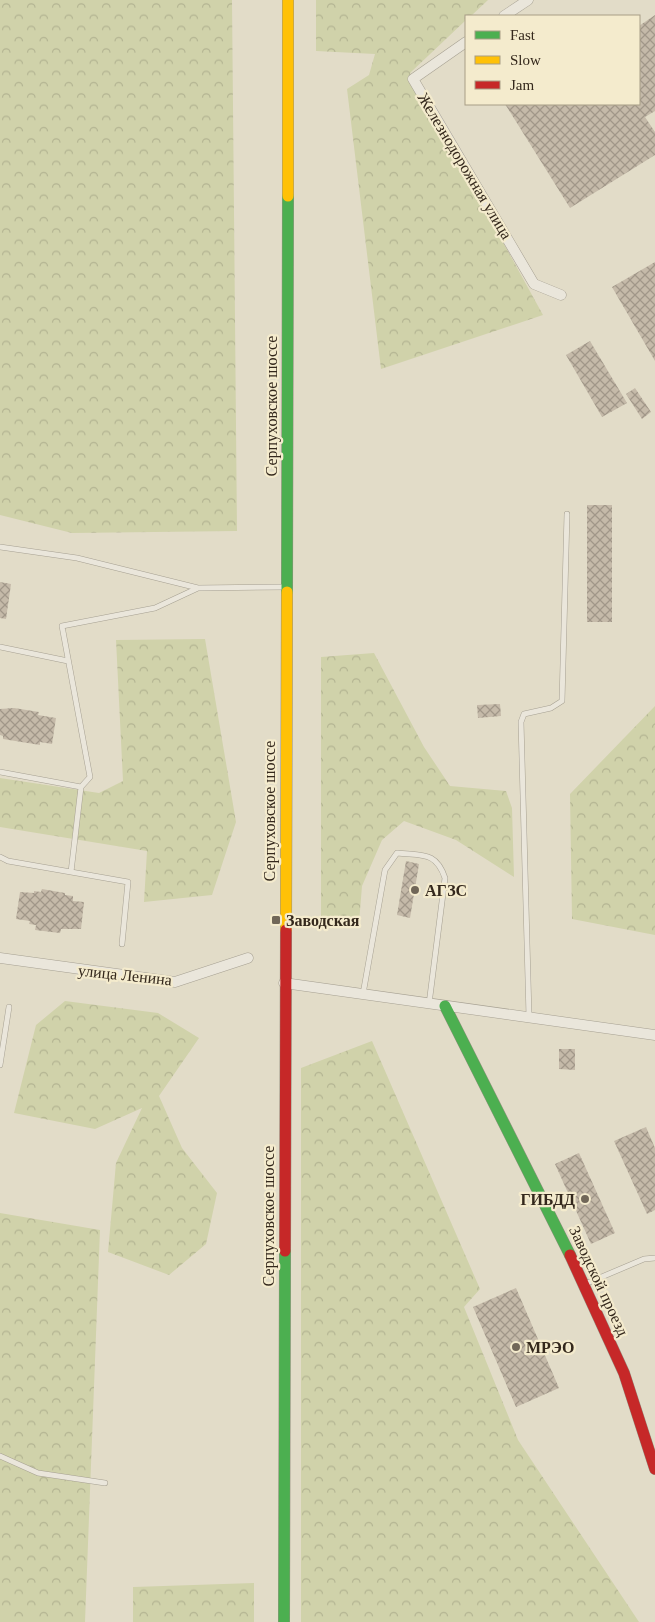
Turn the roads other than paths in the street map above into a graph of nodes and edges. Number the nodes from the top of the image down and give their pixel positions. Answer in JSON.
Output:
{"nodes":[{"id":1,"x":288,"y":0,"type":"edge"},
{"id":2,"x":528,"y":0,"type":"edge"},
{"id":3,"x":506,"y":15,"type":"edge"},
{"id":4,"x":465,"y":43,"type":"edge"},
{"id":5,"x":561,"y":295,"type":"dead end"},
{"id":6,"x":567,"y":514,"type":"dead end"},
{"id":7,"x":0,"y":547,"type":"edge"},
{"id":8,"x":198,"y":588,"type":"junction"},
{"id":9,"x":286,"y":588,"type":"junction"},
{"id":10,"x":0,"y":647,"type":"edge"},
{"id":11,"x":68,"y":661,"type":"junction"},
{"id":12,"x":0,"y":772,"type":"edge"},
{"id":13,"x":81,"y":787,"type":"junction"},
{"id":14,"x":0,"y":857,"type":"edge"},
{"id":15,"x":71,"y":872,"type":"junction"},
{"id":16,"x":122,"y":944,"type":"dead end"},
{"id":17,"x":0,"y":958,"type":"edge"},
{"id":18,"x":248,"y":958,"type":"dead end"},
{"id":19,"x":284,"y":983,"type":"junction"},
{"id":20,"x":363,"y":994,"type":"junction"},
{"id":21,"x":429,"y":1004,"type":"junction"},
{"id":22,"x":445,"y":1006,"type":"junction"},
{"id":23,"x":9,"y":1007,"type":"dead end"},
{"id":24,"x":529,"y":1016,"type":"junction"},
{"id":25,"x":655,"y":1035,"type":"edge"},
{"id":26,"x":0,"y":1065,"type":"edge"},
{"id":27,"x":655,"y":1258,"type":"edge"},
{"id":28,"x":585,"y":1284,"type":"junction"},
{"id":29,"x":0,"y":1456,"type":"edge"},
{"id":30,"x":655,"y":1469,"type":"edge"},
{"id":31,"x":105,"y":1483,"type":"dead end"},
{"id":32,"x":284,"y":1622,"type":"edge"}],
"edges":[{"from":1,"to":9,"type":"main road","name":"Серпуховское шоссе"},
{"from":2,"to":3,"type":"street"},
{"from":4,"to":5,"type":"street","name":"Железнодорожная улица"},
{"from":6,"to":24,"type":"lane"},
{"from":7,"to":8,"type":"lane"},
{"from":8,"to":9,"type":"lane"},
{"from":8,"to":11,"type":"lane"},
{"from":9,"to":19,"type":"main road","name":"Серпуховское шоссе"},
{"from":10,"to":11,"type":"lane"},
{"from":11,"to":13,"type":"lane"},
{"from":12,"to":13,"type":"lane"},
{"from":13,"to":15,"type":"lane"},
{"from":14,"to":15,"type":"lane"},
{"from":15,"to":16,"type":"lane"},
{"from":17,"to":18,"type":"street","name":"улица Ленина"},
{"from":19,"to":20,"type":"street"},
{"from":19,"to":32,"type":"main road","name":"Серпуховское шоссе"},
{"from":20,"to":21,"type":"street"},
{"from":20,"to":21,"type":"lane"},
{"from":21,"to":22,"type":"street"},
{"from":22,"to":24,"type":"street"},
{"from":22,"to":28,"type":"main road","name":"Заводской проезд"},
{"from":23,"to":26,"type":"lane"},
{"from":24,"to":25,"type":"street"},
{"from":27,"to":28,"type":"lane"},
{"from":28,"to":30,"type":"main road","name":"Заводской проезд"},
{"from":29,"to":31,"type":"lane"}]}
